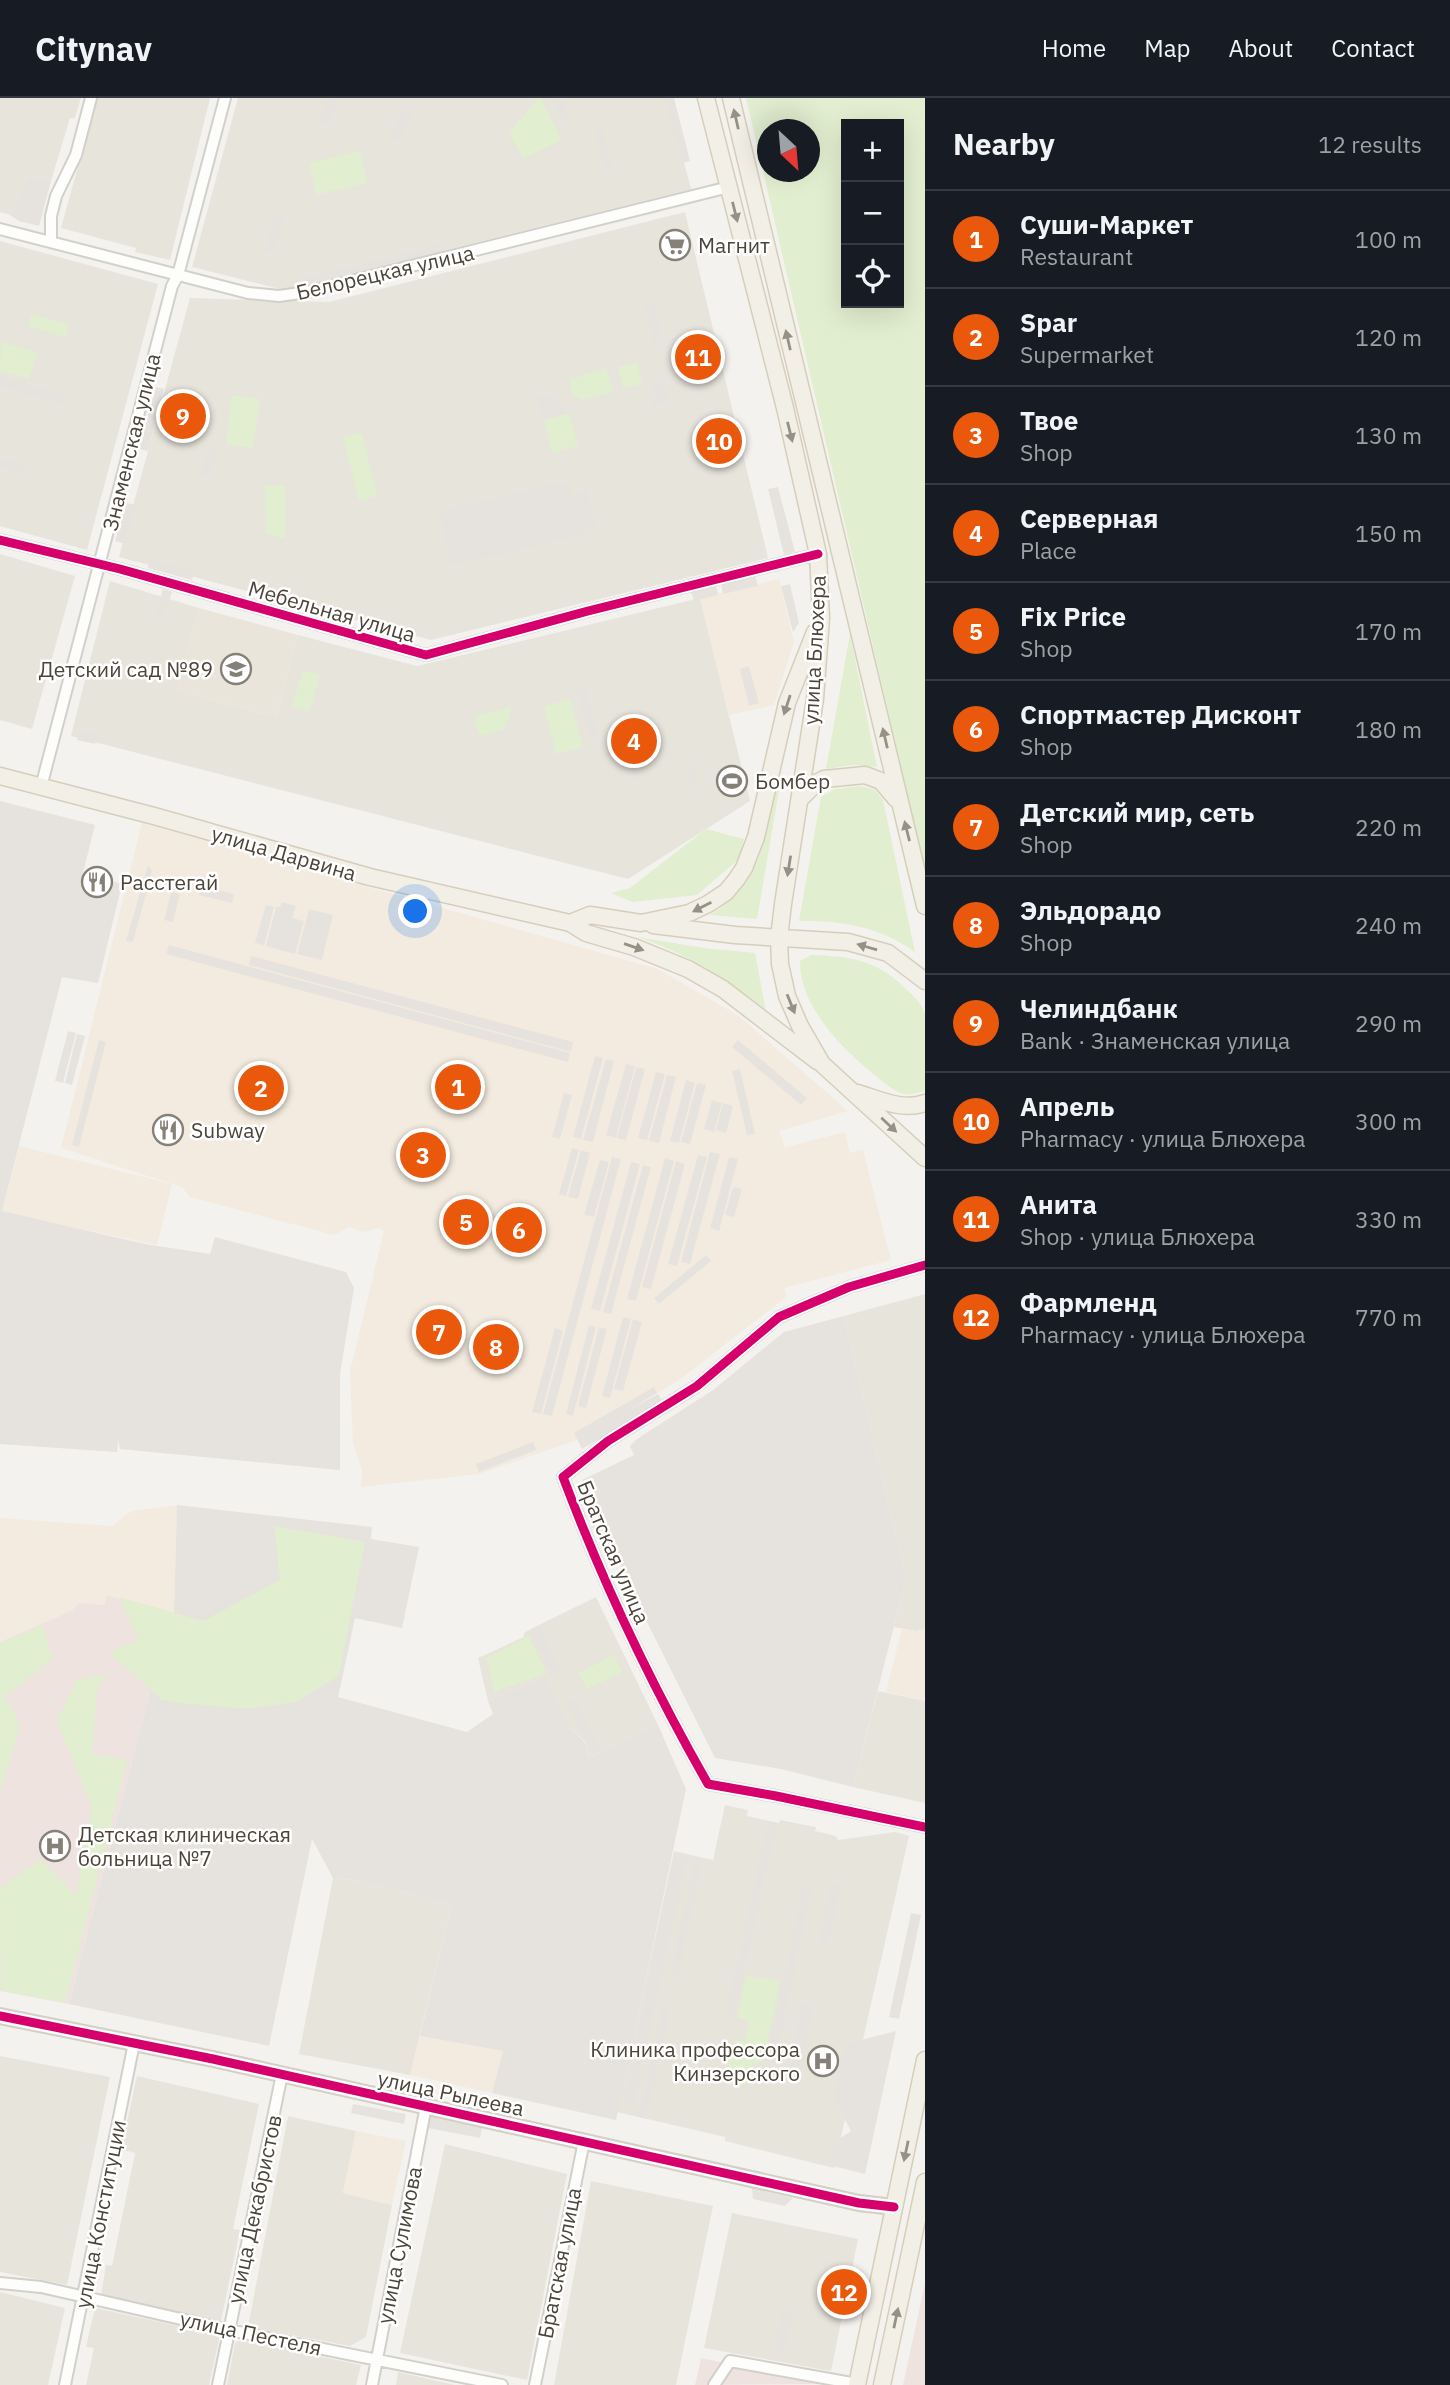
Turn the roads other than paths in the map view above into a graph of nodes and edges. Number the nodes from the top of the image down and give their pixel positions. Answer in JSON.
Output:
{"nodes":[{"id":1,"x":91,"y":98,"type":"edge"},
{"id":2,"x":225,"y":98,"type":"edge"},
{"id":3,"x":706,"y":98,"type":"edge"},
{"id":4,"x":731,"y":98,"type":"edge"},
{"id":5,"x":729,"y":187,"type":"junction"},
{"id":6,"x":0,"y":229,"type":"edge"},
{"id":7,"x":51,"y":243,"type":"junction"},
{"id":8,"x":178,"y":275,"type":"junction"},
{"id":9,"x":0,"y":540,"type":"edge"},
{"id":10,"x":818,"y":554,"type":"junction"},
{"id":11,"x":99,"y":564,"type":"junction"},
{"id":12,"x":821,"y":618,"type":"junction"},
{"id":13,"x":0,"y":776,"type":"edge"},
{"id":14,"x":41,"y":787,"type":"junction"},
{"id":15,"x":800,"y":799,"type":"junction"},
{"id":16,"x":900,"y":804,"type":"junction"},
{"id":17,"x":925,"y":906,"type":"edge"},
{"id":18,"x":570,"y":923,"type":"junction"},
{"id":19,"x":640,"y":923,"type":"junction"},
{"id":20,"x":779,"y":938,"type":"junction"},
{"id":21,"x":925,"y":981,"type":"edge"},
{"id":22,"x":822,"y":1064,"type":"junction"},
{"id":23,"x":853,"y":1091,"type":"junction"},
{"id":24,"x":925,"y":1103,"type":"edge"},
{"id":25,"x":925,"y":1158,"type":"edge"},
{"id":26,"x":925,"y":1265,"type":"edge"},
{"id":27,"x":925,"y":1828,"type":"edge"},
{"id":28,"x":0,"y":2016,"type":"edge"},
{"id":29,"x":134,"y":2043,"type":"junction"},
{"id":30,"x":925,"y":2060,"type":"edge"},
{"id":31,"x":282,"y":2074,"type":"junction"},
{"id":32,"x":426,"y":2106,"type":"junction"},
{"id":33,"x":584,"y":2141,"type":"junction"},
{"id":34,"x":925,"y":2182,"type":"edge"},
{"id":35,"x":894,"y":2207,"type":"junction"},
{"id":36,"x":920,"y":2214,"type":"junction"},
{"id":37,"x":0,"y":2283,"type":"edge"},
{"id":38,"x":84,"y":2298,"type":"junction"},
{"id":39,"x":229,"y":2330,"type":"junction"},
{"id":40,"x":377,"y":2358,"type":"junction"},
{"id":41,"x":857,"y":2384,"type":"edge"},
{"id":42,"x":65,"y":2385,"type":"edge"},
{"id":43,"x":218,"y":2385,"type":"edge"},
{"id":44,"x":372,"y":2385,"type":"edge"},
{"id":45,"x":502,"y":2385,"type":"edge"},
{"id":46,"x":535,"y":2385,"type":"edge"},
{"id":47,"x":714,"y":2385,"type":"edge"},
{"id":48,"x":882,"y":2385,"type":"edge"}],
"edges":[{"from":1,"to":7,"type":"street"},
{"from":2,"to":8,"type":"street","name":"Знаменская улица"},
{"from":3,"to":5,"type":"main road","name":"улица Блюхера"},
{"from":16,"to":4,"type":"main road","name":"улица Блюхера","one_way":true},
{"from":5,"to":8,"type":"street","name":"Белорецкая улица"},
{"from":5,"to":10,"type":"main road","name":"улица Блюхера","one_way":true},
{"from":6,"to":7,"type":"street","name":"Белорецкая улица"},
{"from":7,"to":8,"type":"street","name":"Белорецкая улица"},
{"from":8,"to":11,"type":"street","name":"Знаменская улица"},
{"from":9,"to":11,"type":"street","name":"Мебельная улица"},
{"from":10,"to":11,"type":"street","name":"Мебельная улица"},
{"from":10,"to":12,"type":"main road","name":"улица Блюхера"},
{"from":11,"to":14,"type":"street","name":"Знаменская улица"},
{"from":12,"to":15,"type":"main road","name":"улица Блюхера"},
{"from":12,"to":19,"type":"main road","name":"улица Дарвина","one_way":true},
{"from":13,"to":14,"type":"main road","name":"улица Дарвина"},
{"from":14,"to":18,"type":"main road","name":"улица Дарвина"},
{"from":15,"to":16,"type":"main road"},
{"from":15,"to":20,"type":"main road","name":"улица Блюхера","one_way":true},
{"from":17,"to":16,"type":"main road","name":"улица Блюхера","one_way":true},
{"from":18,"to":19,"type":"main road","name":"улица Дарвина"},
{"from":18,"to":22,"type":"main road","name":"улица Дарвина","one_way":true},
{"from":19,"to":20,"type":"main road"},
{"from":21,"to":20,"type":"main road","one_way":true},
{"from":20,"to":22,"type":"main road","name":"улица Блюхера","one_way":true},
{"from":22,"to":23,"type":"main road","name":"улица Блюхера"},
{"from":23,"to":24,"type":"main road"},
{"from":23,"to":25,"type":"main road","name":"улица Блюхера","one_way":true},
{"from":26,"to":27,"type":"street","name":"Братская улица"},
{"from":28,"to":29,"type":"street","name":"улица Рылеева"},
{"from":29,"to":31,"type":"street","name":"улица Рылеева"},
{"from":29,"to":38,"type":"street","name":"улица Конституции"},
{"from":30,"to":35,"type":"main road","one_way":true},
{"from":31,"to":32,"type":"street","name":"улица Рылеева"},
{"from":31,"to":39,"type":"street","name":"улица Декабристов"},
{"from":32,"to":33,"type":"street","name":"улица Рылеева"},
{"from":32,"to":40,"type":"street","name":"улица Сулимова"},
{"from":33,"to":35,"type":"street","name":"улица Рылеева"},
{"from":33,"to":46,"type":"street","name":"Братская улица"},
{"from":34,"to":36,"type":"main road"},
{"from":35,"to":36,"type":"main road"},
{"from":35,"to":41,"type":"main road"},
{"from":48,"to":36,"type":"main road","one_way":true},
{"from":37,"to":38,"type":"street","name":"улица Пестеля"},
{"from":38,"to":39,"type":"street","name":"улица Пестеля"},
{"from":38,"to":42,"type":"street","name":"улица Конституции"},
{"from":39,"to":40,"type":"street","name":"улица Пестеля"},
{"from":39,"to":43,"type":"street","name":"улица Декабристов"},
{"from":40,"to":44,"type":"street","name":"улица Сулимова"},
{"from":40,"to":45,"type":"street","name":"улица Пестеля"},
{"from":41,"to":47,"type":"street"}]}
